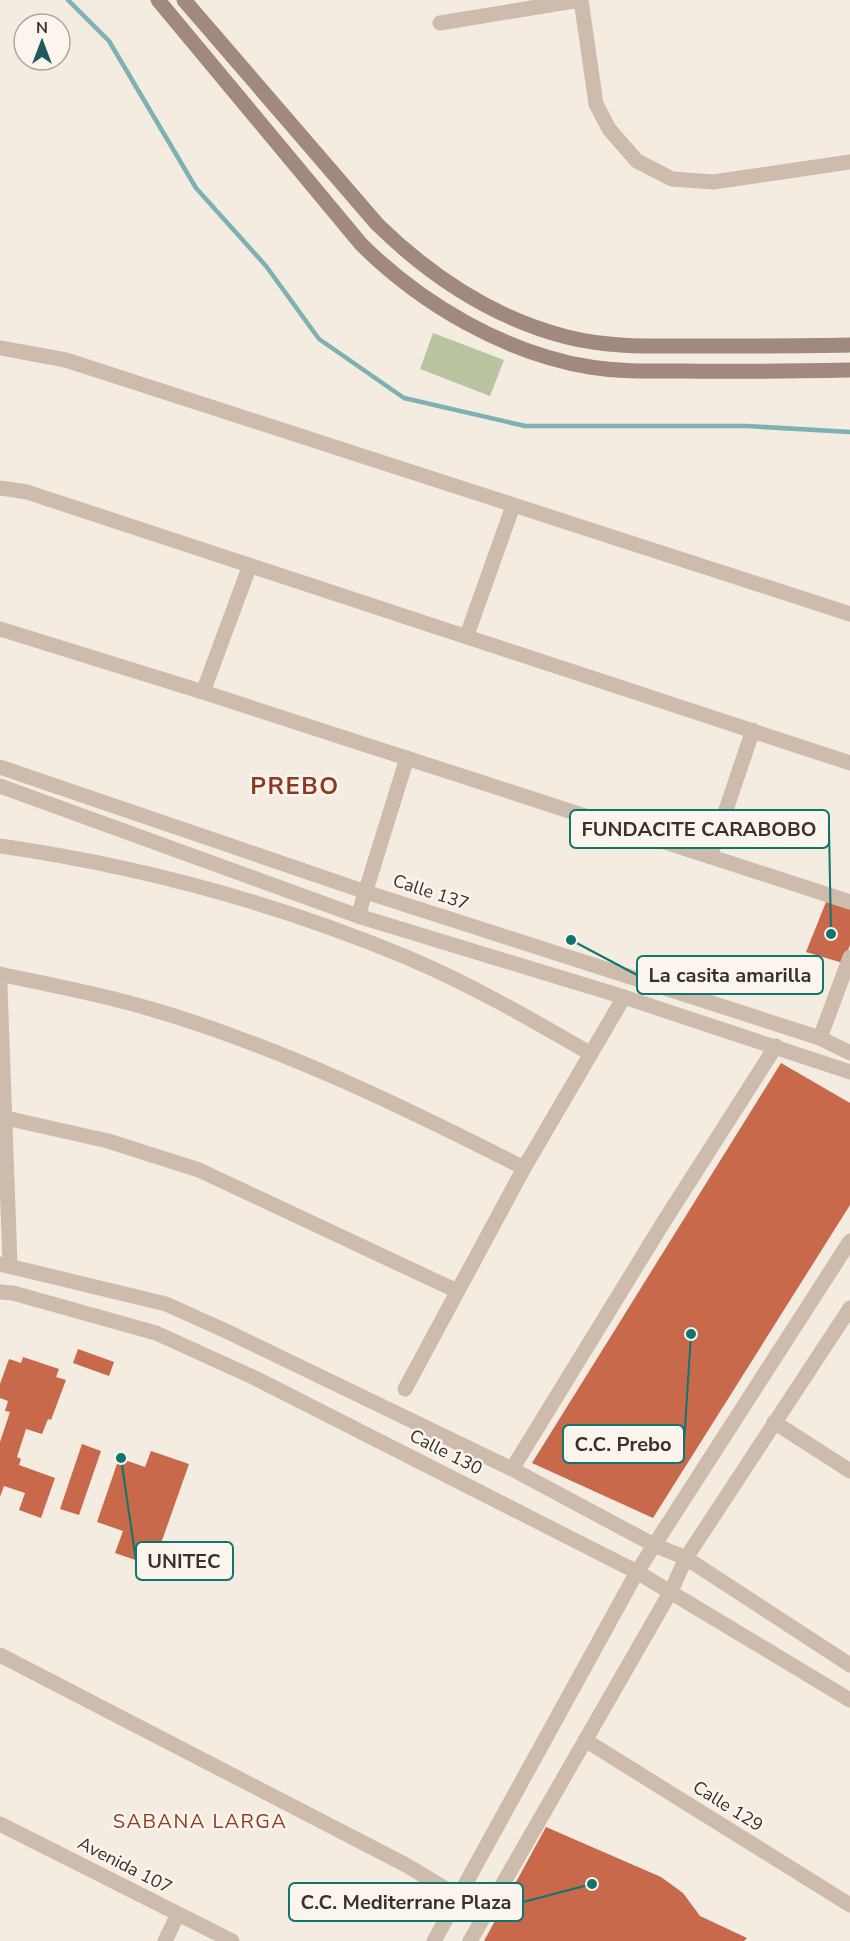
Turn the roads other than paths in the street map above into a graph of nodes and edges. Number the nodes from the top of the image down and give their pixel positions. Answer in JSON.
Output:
{"nodes":[{"id":1,"x":158,"y":0,"type":"edge"},
{"id":2,"x":184,"y":0,"type":"edge"},
{"id":3,"x":581,"y":0,"type":"edge"},
{"id":4,"x":440,"y":23,"type":"dead end"},
{"id":5,"x":850,"y":162,"type":"edge"},
{"id":6,"x":356,"y":199,"type":"junction"},
{"id":7,"x":335,"y":216,"type":"junction"},
{"id":8,"x":850,"y":345,"type":"edge"},
{"id":9,"x":0,"y":348,"type":"edge"},
{"id":10,"x":850,"y":370,"type":"edge"},
{"id":11,"x":0,"y":488,"type":"edge"},
{"id":12,"x":513,"y":506,"type":"junction"},
{"id":13,"x":250,"y":566,"type":"junction"},
{"id":14,"x":850,"y":614,"type":"edge"},
{"id":15,"x":0,"y":629,"type":"edge"},
{"id":16,"x":467,"y":635,"type":"junction"},
{"id":17,"x":203,"y":692,"type":"junction"},
{"id":18,"x":753,"y":730,"type":"junction"},
{"id":19,"x":407,"y":758,"type":"junction"},
{"id":20,"x":850,"y":763,"type":"edge"},
{"id":21,"x":0,"y":767,"type":"edge"},
{"id":22,"x":0,"y":786,"type":"edge"},
{"id":23,"x":0,"y":846,"type":"edge"},
{"id":24,"x":710,"y":857,"type":"junction"},
{"id":25,"x":366,"y":892,"type":"junction"},
{"id":26,"x":850,"y":902,"type":"edge"},
{"id":27,"x":358,"y":916,"type":"junction"},
{"id":28,"x":850,"y":957,"type":"edge"},
{"id":29,"x":0,"y":974,"type":"edge"},
{"id":30,"x":0,"y":986,"type":"edge"},
{"id":31,"x":624,"y":997,"type":"junction"},
{"id":32,"x":820,"y":1038,"type":"junction"},
{"id":33,"x":776,"y":1046,"type":"junction"},
{"id":34,"x":850,"y":1053,"type":"edge"},
{"id":35,"x":591,"y":1054,"type":"junction"},
{"id":36,"x":850,"y":1072,"type":"edge"},
{"id":37,"x":6,"y":1118,"type":"junction"},
{"id":38,"x":524,"y":1168,"type":"junction"},
{"id":39,"x":850,"y":1240,"type":"edge"},
{"id":40,"x":5,"y":1264,"type":"edge"},
{"id":41,"x":457,"y":1291,"type":"junction"},
{"id":42,"x":0,"y":1292,"type":"edge"},
{"id":43,"x":850,"y":1308,"type":"edge"},
{"id":44,"x":405,"y":1389,"type":"dead end"},
{"id":45,"x":774,"y":1422,"type":"junction"},
{"id":46,"x":512,"y":1470,"type":"junction"},
{"id":47,"x":850,"y":1471,"type":"edge"},
{"id":48,"x":654,"y":1545,"type":"junction"},
{"id":49,"x":686,"y":1558,"type":"junction"},
{"id":50,"x":637,"y":1572,"type":"junction"},
{"id":51,"x":671,"y":1591,"type":"junction"},
{"id":52,"x":0,"y":1656,"type":"edge"},
{"id":53,"x":850,"y":1665,"type":"edge"},
{"id":54,"x":850,"y":1700,"type":"edge"},
{"id":55,"x":585,"y":1740,"type":"junction"},
{"id":56,"x":0,"y":1824,"type":"edge"},
{"id":57,"x":459,"y":1897,"type":"junction"},
{"id":58,"x":850,"y":1905,"type":"edge"},
{"id":59,"x":178,"y":1914,"type":"junction"},
{"id":60,"x":165,"y":1941,"type":"edge"},
{"id":61,"x":232,"y":1941,"type":"edge"},
{"id":62,"x":434,"y":1941,"type":"edge"},
{"id":63,"x":470,"y":1941,"type":"edge"}],
"edges":[{"from":1,"to":7,"type":"street"},
{"from":2,"to":6,"type":"street"},
{"from":3,"to":4,"type":"street"},
{"from":3,"to":5,"type":"street"},
{"from":6,"to":7,"type":"street"},
{"from":6,"to":8,"type":"street"},
{"from":7,"to":10,"type":"street"},
{"from":9,"to":12,"type":"street"},
{"from":11,"to":13,"type":"street"},
{"from":12,"to":14,"type":"street"},
{"from":12,"to":16,"type":"street"},
{"from":13,"to":16,"type":"street"},
{"from":13,"to":17,"type":"street"},
{"from":15,"to":17,"type":"street"},
{"from":16,"to":18,"type":"street"},
{"from":17,"to":19,"type":"street"},
{"from":18,"to":20,"type":"street"},
{"from":18,"to":24,"type":"street"},
{"from":19,"to":24,"type":"street"},
{"from":19,"to":25,"type":"street"},
{"from":21,"to":25,"type":"street","name":"Calle 137"},
{"from":22,"to":27,"type":"street"},
{"from":23,"to":35,"type":"street"},
{"from":24,"to":26,"type":"street"},
{"from":25,"to":27,"type":"street"},
{"from":25,"to":32,"type":"street","name":"Calle 137"},
{"from":27,"to":31,"type":"street"},
{"from":28,"to":32,"type":"street"},
{"from":29,"to":38,"type":"street"},
{"from":30,"to":37,"type":"street"},
{"from":31,"to":33,"type":"street"},
{"from":31,"to":35,"type":"street"},
{"from":32,"to":34,"type":"street","name":"Calle 137"},
{"from":33,"to":36,"type":"street"},
{"from":33,"to":46,"type":"street"},
{"from":35,"to":38,"type":"street"},
{"from":37,"to":40,"type":"street"},
{"from":37,"to":41,"type":"street"},
{"from":38,"to":41,"type":"street"},
{"from":39,"to":48,"type":"street"},
{"from":40,"to":46,"type":"street","name":"Calle 130"},
{"from":41,"to":44,"type":"street"},
{"from":42,"to":50,"type":"street","name":"Calle 130"},
{"from":43,"to":45,"type":"street"},
{"from":45,"to":47,"type":"street"},
{"from":45,"to":49,"type":"street"},
{"from":46,"to":48,"type":"street","name":"Calle 130"},
{"from":48,"to":49,"type":"street","name":"Calle 130"},
{"from":48,"to":50,"type":"street"},
{"from":49,"to":51,"type":"street"},
{"from":49,"to":53,"type":"street","name":"Calle 130"},
{"from":50,"to":51,"type":"street","name":"Calle 130"},
{"from":50,"to":57,"type":"street"},
{"from":51,"to":54,"type":"street","name":"Calle 130"},
{"from":51,"to":55,"type":"street"},
{"from":52,"to":57,"type":"street"},
{"from":55,"to":58,"type":"street","name":"Calle 129"},
{"from":55,"to":63,"type":"street"},
{"from":56,"to":59,"type":"street","name":"Avenida 107"},
{"from":57,"to":62,"type":"street"},
{"from":59,"to":60,"type":"street"},
{"from":59,"to":61,"type":"street","name":"Avenida 107"}]}
